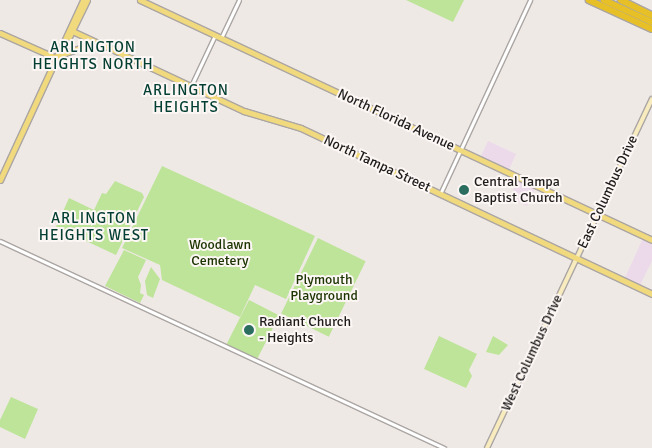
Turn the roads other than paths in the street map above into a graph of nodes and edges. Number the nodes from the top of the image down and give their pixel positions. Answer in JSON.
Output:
{"nodes":[{"id":1,"x":83,"y":0,"type":"edge"},
{"id":2,"x":87,"y":0,"type":"edge"},
{"id":3,"x":140,"y":0,"type":"edge"},
{"id":4,"x":239,"y":0,"type":"edge"},
{"id":5,"x":530,"y":0,"type":"edge"},
{"id":6,"x":589,"y":0,"type":"edge"},
{"id":7,"x":604,"y":0,"type":"edge"},
{"id":8,"x":623,"y":1,"type":"edge"},
{"id":9,"x":652,"y":10,"type":"edge"},
{"id":10,"x":652,"y":14,"type":"edge"},
{"id":11,"x":652,"y":22,"type":"edge"},
{"id":12,"x":652,"y":29,"type":"edge"},
{"id":13,"x":71,"y":30,"type":"junction"},
{"id":14,"x":0,"y":32,"type":"edge"},
{"id":15,"x":215,"y":35,"type":"junction"},
{"id":16,"x":221,"y":38,"type":"junction"},
{"id":17,"x":98,"y":44,"type":"junction"},
{"id":18,"x":58,"y":57,"type":"junction"},
{"id":19,"x":191,"y":86,"type":"junction"},
{"id":20,"x":652,"y":99,"type":"edge"},
{"id":21,"x":459,"y":149,"type":"junction"},
{"id":22,"x":0,"y":180,"type":"edge"},
{"id":23,"x":440,"y":194,"type":"junction"},
{"id":24,"x":597,"y":214,"type":"junction"},
{"id":25,"x":652,"y":240,"type":"edge"},
{"id":26,"x":0,"y":241,"type":"edge"},
{"id":27,"x":577,"y":258,"type":"junction"},
{"id":28,"x":652,"y":294,"type":"edge"},
{"id":29,"x":444,"y":448,"type":"edge"},
{"id":30,"x":487,"y":448,"type":"edge"}],
"edges":[{"from":1,"to":13,"type":"main road"},
{"from":2,"to":13,"type":"main road"},
{"from":3,"to":15,"type":"main road","name":"North Florida Avenue"},
{"from":4,"to":16,"type":"street"},
{"from":5,"to":21,"type":"street"},
{"from":6,"to":12,"type":"highway"},
{"from":7,"to":11,"type":"highway"},
{"from":8,"to":9,"type":"highway"},
{"from":8,"to":10,"type":"highway"},
{"from":13,"to":17,"type":"main road","name":"North Tampa Street"},
{"from":13,"to":18,"type":"main road"},
{"from":14,"to":18,"type":"main road"},
{"from":15,"to":16,"type":"main road","name":"North Florida Avenue"},
{"from":15,"to":19,"type":"street"},
{"from":16,"to":21,"type":"main road","name":"North Florida Avenue"},
{"from":17,"to":18,"type":"main road"},
{"from":17,"to":19,"type":"main road","name":"North Tampa Street"},
{"from":18,"to":22,"type":"main road"},
{"from":19,"to":23,"type":"main road","name":"North Tampa Street"},
{"from":20,"to":24,"type":"main road","name":"East Columbus Drive"},
{"from":21,"to":23,"type":"street"},
{"from":21,"to":24,"type":"main road","name":"North Florida Avenue"},
{"from":23,"to":27,"type":"main road","name":"North Tampa Street"},
{"from":24,"to":25,"type":"main road","name":"North Florida Avenue"},
{"from":24,"to":27,"type":"main road","name":"East Columbus Drive"},
{"from":26,"to":29,"type":"street"},
{"from":27,"to":28,"type":"main road","name":"North Tampa Street"},
{"from":27,"to":30,"type":"main road","name":"West Columbus Drive"}]}
